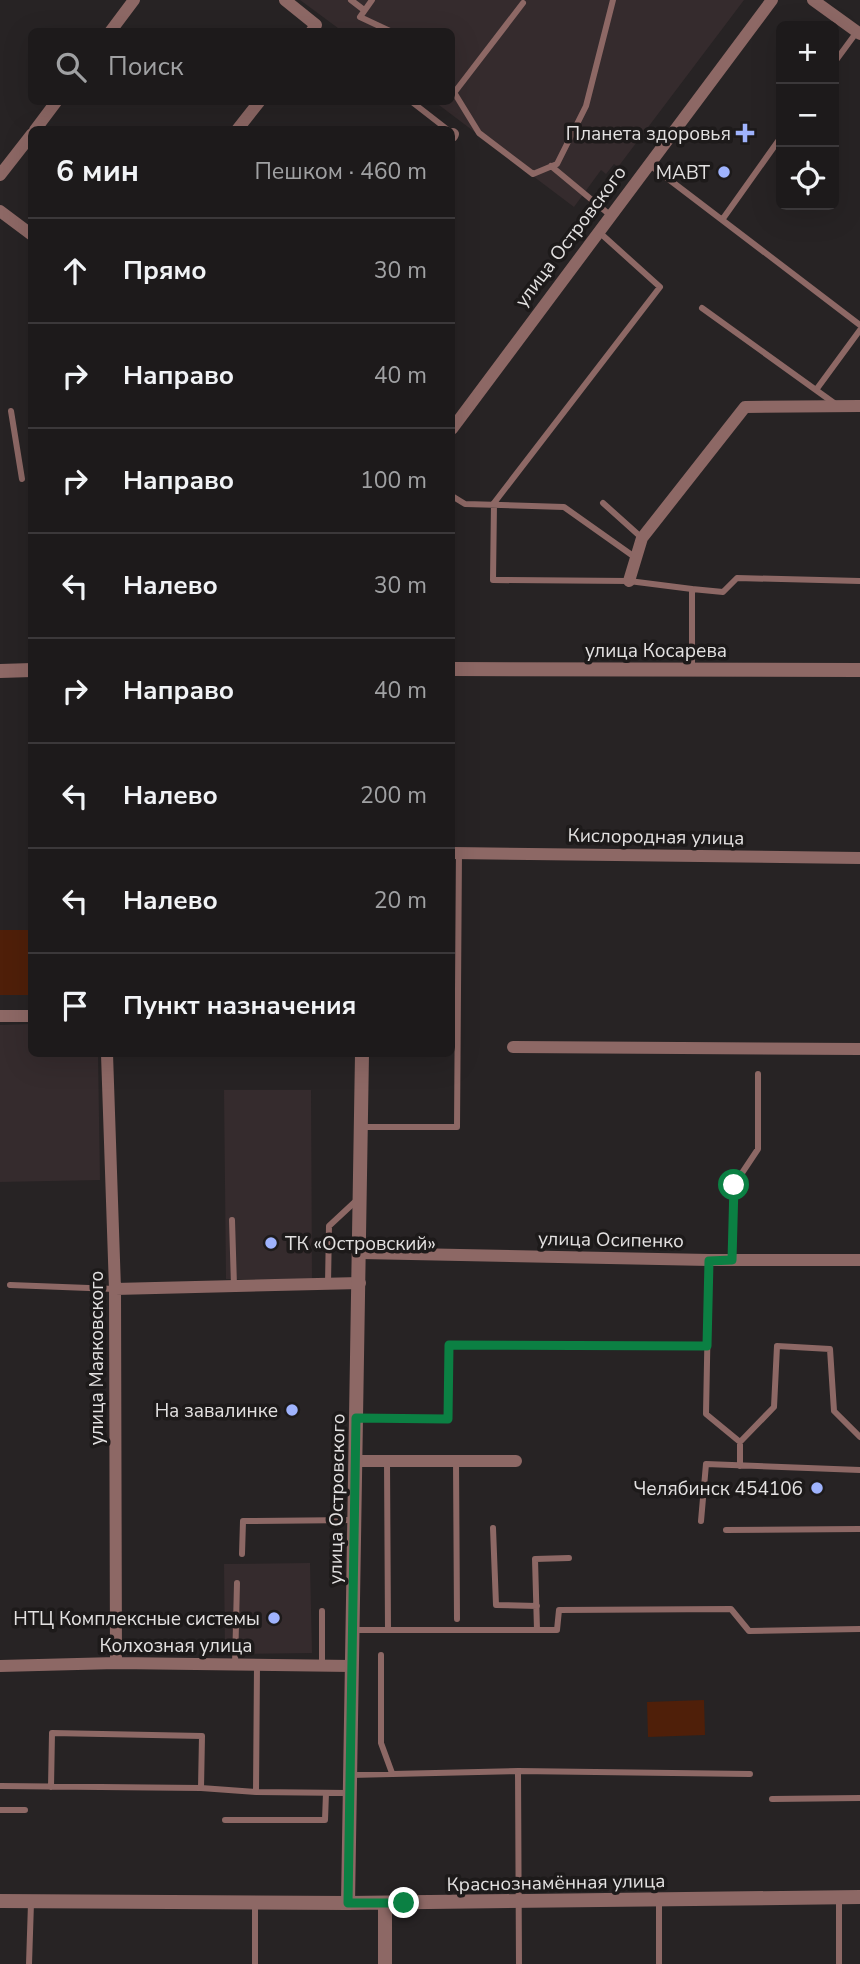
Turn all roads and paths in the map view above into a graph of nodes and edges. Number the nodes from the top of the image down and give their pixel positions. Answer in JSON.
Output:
{"nodes":[{"id":1,"x":134,"y":0,"type":"edge"},
{"id":2,"x":285,"y":0,"type":"edge"},
{"id":3,"x":351,"y":0,"type":"edge"},
{"id":4,"x":372,"y":0,"type":"edge"},
{"id":5,"x":613,"y":0,"type":"edge"},
{"id":6,"x":772,"y":0,"type":"edge"},
{"id":7,"x":813,"y":0,"type":"edge"},
{"id":8,"x":523,"y":3,"type":"dead end"},
{"id":9,"x":364,"y":10,"type":"junction"},
{"id":10,"x":113,"y":28,"type":"edge"},
{"id":11,"x":316,"y":28,"type":"edge"},
{"id":12,"x":383,"y":28,"type":"edge"},
{"id":13,"x":858,"y":33,"type":"edge"},
{"id":14,"x":839,"y":57,"type":"edge"},
{"id":15,"x":455,"y":88,"type":"edge"},
{"id":16,"x":455,"y":94,"type":"edge"},
{"id":17,"x":54,"y":105,"type":"edge"},
{"id":18,"x":256,"y":105,"type":"edge"},
{"id":19,"x":416,"y":105,"type":"edge"},
{"id":20,"x":38,"y":126,"type":"edge"},
{"id":21,"x":240,"y":126,"type":"edge"},
{"id":22,"x":442,"y":126,"type":"edge"},
{"id":23,"x":28,"y":139,"type":"edge"},
{"id":24,"x":776,"y":144,"type":"edge"},
{"id":25,"x":648,"y":164,"type":"junction"},
{"id":26,"x":551,"y":166,"type":"junction"},
{"id":27,"x":0,"y":175,"type":"edge"},
{"id":28,"x":0,"y":211,"type":"edge"},
{"id":29,"x":610,"y":215,"type":"junction"},
{"id":30,"x":722,"y":220,"type":"junction"},
{"id":31,"x":597,"y":231,"type":"junction"},
{"id":32,"x":28,"y":232,"type":"edge"},
{"id":33,"x":702,"y":308,"type":"dead end"},
{"id":34,"x":860,"y":328,"type":"edge"},
{"id":35,"x":816,"y":390,"type":"junction"},
{"id":36,"x":838,"y":406,"type":"junction"},
{"id":37,"x":860,"y":406,"type":"edge"},
{"id":38,"x":11,"y":411,"type":"dead end"},
{"id":39,"x":455,"y":425,"type":"edge"},
{"id":40,"x":22,"y":479,"type":"dead end"},
{"id":41,"x":455,"y":498,"type":"edge"},
{"id":42,"x":494,"y":503,"type":"junction"},
{"id":43,"x":603,"y":503,"type":"dead end"},
{"id":44,"x":642,"y":538,"type":"junction"},
{"id":45,"x":636,"y":558,"type":"junction"},
{"id":46,"x":629,"y":581,"type":"junction"},
{"id":47,"x":860,"y":581,"type":"edge"},
{"id":48,"x":692,"y":589,"type":"junction"},
{"id":49,"x":455,"y":669,"type":"edge"},
{"id":50,"x":28,"y":670,"type":"edge"},
{"id":51,"x":692,"y":670,"type":"junction"},
{"id":52,"x":860,"y":670,"type":"edge"},
{"id":53,"x":0,"y":671,"type":"edge"},
{"id":54,"x":455,"y":853,"type":"edge"},
{"id":55,"x":860,"y":858,"type":"edge"},
{"id":56,"x":0,"y":1016,"type":"edge"},
{"id":57,"x":28,"y":1016,"type":"edge"},
{"id":58,"x":513,"y":1046,"type":"dead end"},
{"id":59,"x":860,"y":1049,"type":"edge"},
{"id":60,"x":107,"y":1057,"type":"edge"},
{"id":61,"x":362,"y":1057,"type":"edge"},
{"id":62,"x":758,"y":1074,"type":"dead end"},
{"id":63,"x":362,"y":1127,"type":"junction"},
{"id":64,"x":362,"y":1195,"type":"junction"},
{"id":65,"x":232,"y":1220,"type":"dead end"},
{"id":66,"x":360,"y":1253,"type":"junction"},
{"id":67,"x":732,"y":1260,"type":"junction"},
{"id":68,"x":860,"y":1260,"type":"edge"},
{"id":69,"x":709,"y":1261,"type":"junction"},
{"id":70,"x":360,"y":1283,"type":"junction"},
{"id":71,"x":328,"y":1284,"type":"junction"},
{"id":72,"x":10,"y":1285,"type":"dead end"},
{"id":73,"x":234,"y":1286,"type":"junction"},
{"id":74,"x":115,"y":1289,"type":"junction"},
{"id":75,"x":707,"y":1346,"type":"junction"},
{"id":76,"x":356,"y":1418,"type":"junction"},
{"id":77,"x":860,"y":1437,"type":"edge"},
{"id":78,"x":740,"y":1442,"type":"junction"},
{"id":79,"x":456,"y":1460,"type":"junction"},
{"id":80,"x":355,"y":1461,"type":"junction"},
{"id":81,"x":387,"y":1461,"type":"junction"},
{"id":82,"x":516,"y":1461,"type":"dead end"},
{"id":83,"x":740,"y":1466,"type":"junction"},
{"id":84,"x":860,"y":1470,"type":"edge"},
{"id":85,"x":355,"y":1520,"type":"junction"},
{"id":86,"x":701,"y":1521,"type":"dead end"},
{"id":87,"x":492,"y":1528,"type":"dead end"},
{"id":88,"x":860,"y":1529,"type":"edge"},
{"id":89,"x":726,"y":1530,"type":"dead end"},
{"id":90,"x":242,"y":1554,"type":"dead end"},
{"id":91,"x":569,"y":1558,"type":"dead end"},
{"id":92,"x":237,"y":1583,"type":"dead end"},
{"id":93,"x":537,"y":1606,"type":"junction"},
{"id":94,"x":322,"y":1611,"type":"dead end"},
{"id":95,"x":457,"y":1619,"type":"dead end"},
{"id":96,"x":860,"y":1629,"type":"edge"},
{"id":97,"x":354,"y":1630,"type":"junction"},
{"id":98,"x":388,"y":1630,"type":"junction"},
{"id":99,"x":537,"y":1630,"type":"junction"},
{"id":100,"x":382,"y":1655,"type":"dead end"},
{"id":101,"x":116,"y":1663,"type":"junction"},
{"id":102,"x":235,"y":1665,"type":"junction"},
{"id":103,"x":257,"y":1665,"type":"junction"},
{"id":104,"x":0,"y":1666,"type":"edge"},
{"id":105,"x":322,"y":1666,"type":"junction"},
{"id":106,"x":352,"y":1666,"type":"junction"},
{"id":107,"x":518,"y":1771,"type":"junction"},
{"id":108,"x":392,"y":1773,"type":"junction"},
{"id":109,"x":750,"y":1774,"type":"dead end"},
{"id":110,"x":350,"y":1775,"type":"junction"},
{"id":111,"x":0,"y":1786,"type":"edge"},
{"id":112,"x":51,"y":1787,"type":"junction"},
{"id":113,"x":201,"y":1788,"type":"junction"},
{"id":114,"x":256,"y":1792,"type":"junction"},
{"id":115,"x":326,"y":1793,"type":"junction"},
{"id":116,"x":350,"y":1793,"type":"junction"},
{"id":117,"x":860,"y":1798,"type":"edge"},
{"id":118,"x":772,"y":1799,"type":"dead end"},
{"id":119,"x":0,"y":1810,"type":"edge"},
{"id":120,"x":25,"y":1810,"type":"dead end"},
{"id":121,"x":225,"y":1820,"type":"dead end"},
{"id":122,"x":860,"y":1897,"type":"edge"},
{"id":123,"x":839,"y":1898,"type":"junction"},
{"id":124,"x":659,"y":1900,"type":"junction"},
{"id":125,"x":0,"y":1901,"type":"edge"},
{"id":126,"x":519,"y":1901,"type":"junction"},
{"id":127,"x":31,"y":1902,"type":"junction"},
{"id":128,"x":255,"y":1903,"type":"junction"},
{"id":129,"x":348,"y":1903,"type":"junction"},
{"id":130,"x":385,"y":1903,"type":"junction"},
{"id":131,"x":29,"y":1964,"type":"edge"},
{"id":132,"x":255,"y":1964,"type":"edge"},
{"id":133,"x":385,"y":1964,"type":"edge"},
{"id":134,"x":519,"y":1964,"type":"edge"},
{"id":135,"x":659,"y":1964,"type":"edge"},
{"id":136,"x":838,"y":1964,"type":"edge"}],
"edges":[{"from":1,"to":10,"type":"street"},
{"from":2,"to":11,"type":"street"},
{"from":3,"to":9,"type":"lane"},
{"from":4,"to":9,"type":"lane"},
{"from":5,"to":26,"type":"lane"},
{"from":6,"to":25,"type":"street","name":"улица Островского"},
{"from":7,"to":13,"type":"street"},
{"from":8,"to":15,"type":"lane"},
{"from":9,"to":12,"type":"lane"},
{"from":13,"to":14,"type":"lane"},
{"from":16,"to":26,"type":"lane"},
{"from":17,"to":20,"type":"street"},
{"from":18,"to":21,"type":"street"},
{"from":19,"to":22,"type":"lane"},
{"from":23,"to":27,"type":"street"},
{"from":24,"to":30,"type":"lane"},
{"from":25,"to":29,"type":"street","name":"улица Островского"},
{"from":25,"to":30,"type":"lane"},
{"from":26,"to":29,"type":"lane"},
{"from":28,"to":32,"type":"street"},
{"from":29,"to":31,"type":"street","name":"улица Островского"},
{"from":30,"to":34,"type":"lane"},
{"from":31,"to":39,"type":"street","name":"улица Островского"},
{"from":31,"to":42,"type":"lane"},
{"from":33,"to":35,"type":"lane"},
{"from":34,"to":35,"type":"lane"},
{"from":35,"to":36,"type":"lane"},
{"from":36,"to":37,"type":"street"},
{"from":36,"to":44,"type":"street"},
{"from":38,"to":40,"type":"lane"},
{"from":41,"to":42,"type":"lane"},
{"from":42,"to":45,"type":"lane"},
{"from":42,"to":46,"type":"lane"},
{"from":43,"to":44,"type":"lane"},
{"from":44,"to":45,"type":"street"},
{"from":45,"to":46,"type":"street"},
{"from":46,"to":48,"type":"lane"},
{"from":47,"to":48,"type":"lane"},
{"from":48,"to":51,"type":"lane"},
{"from":49,"to":51,"type":"street","name":"улица Косарева"},
{"from":50,"to":53,"type":"street"},
{"from":51,"to":52,"type":"street","name":"улица Косарева"},
{"from":54,"to":55,"type":"street","name":"Кислородная улица"},
{"from":54,"to":63,"type":"lane"},
{"from":56,"to":57,"type":"street"},
{"from":58,"to":59,"type":"street"},
{"from":60,"to":74,"type":"street","name":"улица Маяковского"},
{"from":61,"to":63,"type":"street","name":"улица Островского"},
{"from":62,"to":67,"type":"lane"},
{"from":63,"to":64,"type":"street","name":"улица Островского"},
{"from":64,"to":66,"type":"street","name":"улица Островского"},
{"from":64,"to":71,"type":"lane"},
{"from":65,"to":73,"type":"lane"},
{"from":66,"to":69,"type":"street","name":"улица Осипенко"},
{"from":66,"to":70,"type":"street","name":"улица Островского"},
{"from":67,"to":68,"type":"street","name":"улица Осипенко"},
{"from":67,"to":69,"type":"street","name":"улица Осипенко"},
{"from":69,"to":75,"type":"lane"},
{"from":70,"to":71,"type":"street"},
{"from":70,"to":76,"type":"street","name":"улица Островского"},
{"from":71,"to":73,"type":"street"},
{"from":72,"to":74,"type":"lane"},
{"from":73,"to":74,"type":"street"},
{"from":74,"to":101,"type":"street","name":"улица Маяковского"},
{"from":75,"to":76,"type":"lane"},
{"from":75,"to":78,"type":"lane"},
{"from":76,"to":80,"type":"street","name":"улица Островского"},
{"from":77,"to":78,"type":"lane"},
{"from":78,"to":83,"type":"lane"},
{"from":79,"to":81,"type":"street"},
{"from":79,"to":82,"type":"street"},
{"from":79,"to":95,"type":"lane"},
{"from":80,"to":81,"type":"street"},
{"from":80,"to":85,"type":"street","name":"улица Островского"},
{"from":81,"to":98,"type":"lane"},
{"from":83,"to":84,"type":"lane"},
{"from":83,"to":86,"type":"lane"},
{"from":85,"to":90,"type":"lane"},
{"from":85,"to":97,"type":"street","name":"улица Островского"},
{"from":87,"to":93,"type":"lane"},
{"from":88,"to":89,"type":"lane"},
{"from":91,"to":93,"type":"lane"},
{"from":92,"to":102,"type":"lane"},
{"from":93,"to":99,"type":"lane"},
{"from":94,"to":105,"type":"lane"},
{"from":96,"to":99,"type":"lane"},
{"from":97,"to":98,"type":"lane"},
{"from":97,"to":106,"type":"street","name":"улица Островского"},
{"from":98,"to":99,"type":"lane"},
{"from":100,"to":108,"type":"lane"},
{"from":101,"to":102,"type":"street","name":"Колхозная улица"},
{"from":101,"to":104,"type":"street","name":"Колхозная улица"},
{"from":102,"to":103,"type":"street","name":"Колхозная улица"},
{"from":103,"to":105,"type":"street","name":"Колхозная улица"},
{"from":103,"to":114,"type":"lane"},
{"from":105,"to":106,"type":"street","name":"Колхозная улица"},
{"from":106,"to":110,"type":"street","name":"улица Островского"},
{"from":107,"to":108,"type":"lane"},
{"from":107,"to":109,"type":"lane"},
{"from":107,"to":126,"type":"lane"},
{"from":108,"to":110,"type":"lane"},
{"from":110,"to":116,"type":"street","name":"улица Островского"},
{"from":111,"to":112,"type":"lane"},
{"from":112,"to":113,"type":"lane"},
{"from":112,"to":113,"type":"lane"},
{"from":113,"to":114,"type":"lane"},
{"from":114,"to":115,"type":"lane"},
{"from":115,"to":116,"type":"lane"},
{"from":115,"to":121,"type":"lane"},
{"from":116,"to":129,"type":"street","name":"улица Островского"},
{"from":117,"to":118,"type":"lane"},
{"from":119,"to":120,"type":"lane"},
{"from":122,"to":123,"type":"street","name":"Краснознамённая улица"},
{"from":123,"to":124,"type":"street","name":"Краснознамённая улица"},
{"from":123,"to":136,"type":"lane"},
{"from":124,"to":126,"type":"street","name":"Краснознамённая улица"},
{"from":124,"to":135,"type":"lane"},
{"from":125,"to":127,"type":"street","name":"Краснознамённая улица"},
{"from":126,"to":130,"type":"street","name":"Краснознамённая улица"},
{"from":126,"to":134,"type":"lane"},
{"from":127,"to":128,"type":"street","name":"Краснознамённая улица"},
{"from":127,"to":131,"type":"lane"},
{"from":128,"to":129,"type":"street","name":"Краснознамённая улица"},
{"from":128,"to":132,"type":"lane"},
{"from":129,"to":130,"type":"street","name":"Краснознамённая улица"},
{"from":130,"to":133,"type":"street"}]}
